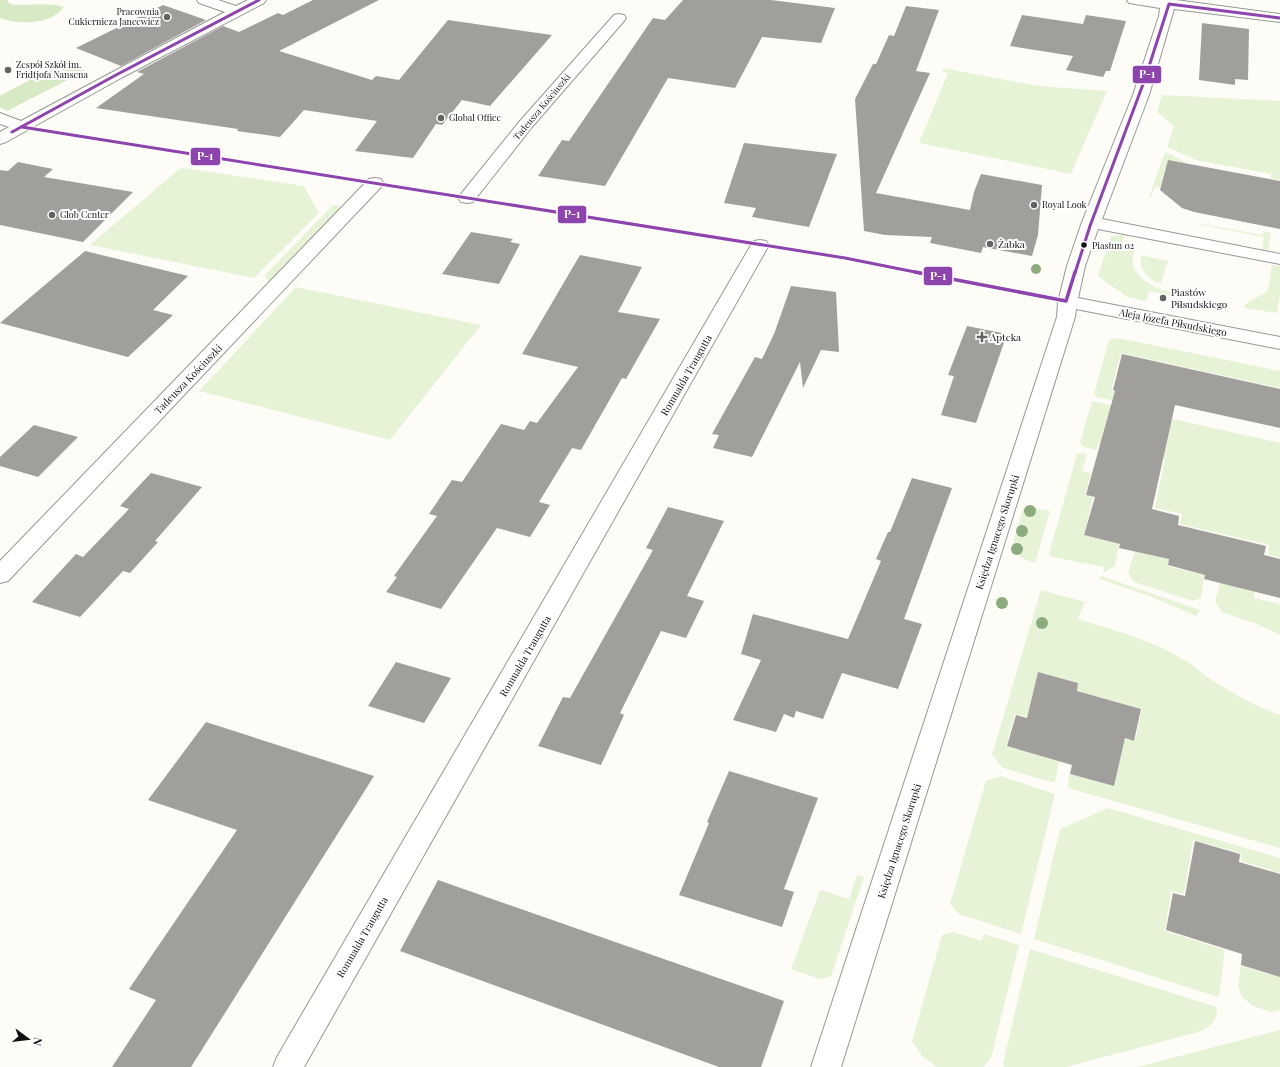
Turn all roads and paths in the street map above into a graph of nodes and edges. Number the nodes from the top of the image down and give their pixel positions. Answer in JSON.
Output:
{"nodes":[{"id":1,"x":204,"y":0,"type":"edge"},
{"id":2,"x":259,"y":0,"type":"edge"},
{"id":3,"x":1134,"y":0,"type":"edge"},
{"id":4,"x":1169,"y":2,"type":"edge"},
{"id":5,"x":237,"y":12,"type":"junction"},
{"id":6,"x":619,"y":18,"type":"dead end"},
{"id":7,"x":1280,"y":18,"type":"edge"},
{"id":8,"x":0,"y":118,"type":"edge"},
{"id":9,"x":22,"y":127,"type":"junction"},
{"id":10,"x":0,"y":139,"type":"edge"},
{"id":11,"x":375,"y":183,"type":"dead end"},
{"id":12,"x":466,"y":198,"type":"dead end"},
{"id":13,"x":1091,"y":222,"type":"junction"},
{"id":14,"x":760,"y":245,"type":"dead end"},
{"id":15,"x":1278,"y":259,"type":"dead end"},
{"id":16,"x":1066,"y":301,"type":"junction"},
{"id":17,"x":1280,"y":344,"type":"edge"},
{"id":18,"x":0,"y":574,"type":"edge"},
{"id":19,"x":288,"y":1067,"type":"edge"},
{"id":20,"x":826,"y":1067,"type":"edge"}],
"edges":[{"from":1,"to":5,"type":"street"},
{"from":2,"to":5,"type":"street"},
{"from":3,"to":4,"type":"street"},
{"from":4,"to":7,"type":"street"},
{"from":4,"to":13,"type":"street","name":"Księdza Ignacego Skorupki"},
{"from":5,"to":9,"type":"street"},
{"from":6,"to":12,"type":"street","name":"Tadeusza Kościuszki"},
{"from":8,"to":9,"type":"street"},
{"from":9,"to":10,"type":"street"},
{"from":11,"to":18,"type":"street","name":"Tadeusza Kościuszki"},
{"from":13,"to":15,"type":"street"},
{"from":13,"to":16,"type":"street","name":"Księdza Ignacego Skorupki"},
{"from":14,"to":19,"type":"street","name":"Romualda Traugutta"},
{"from":16,"to":17,"type":"street","name":"Aleja Józefa Piłsudskiego"},
{"from":16,"to":20,"type":"street","name":"Księdza Ignacego Skorupki"}]}
